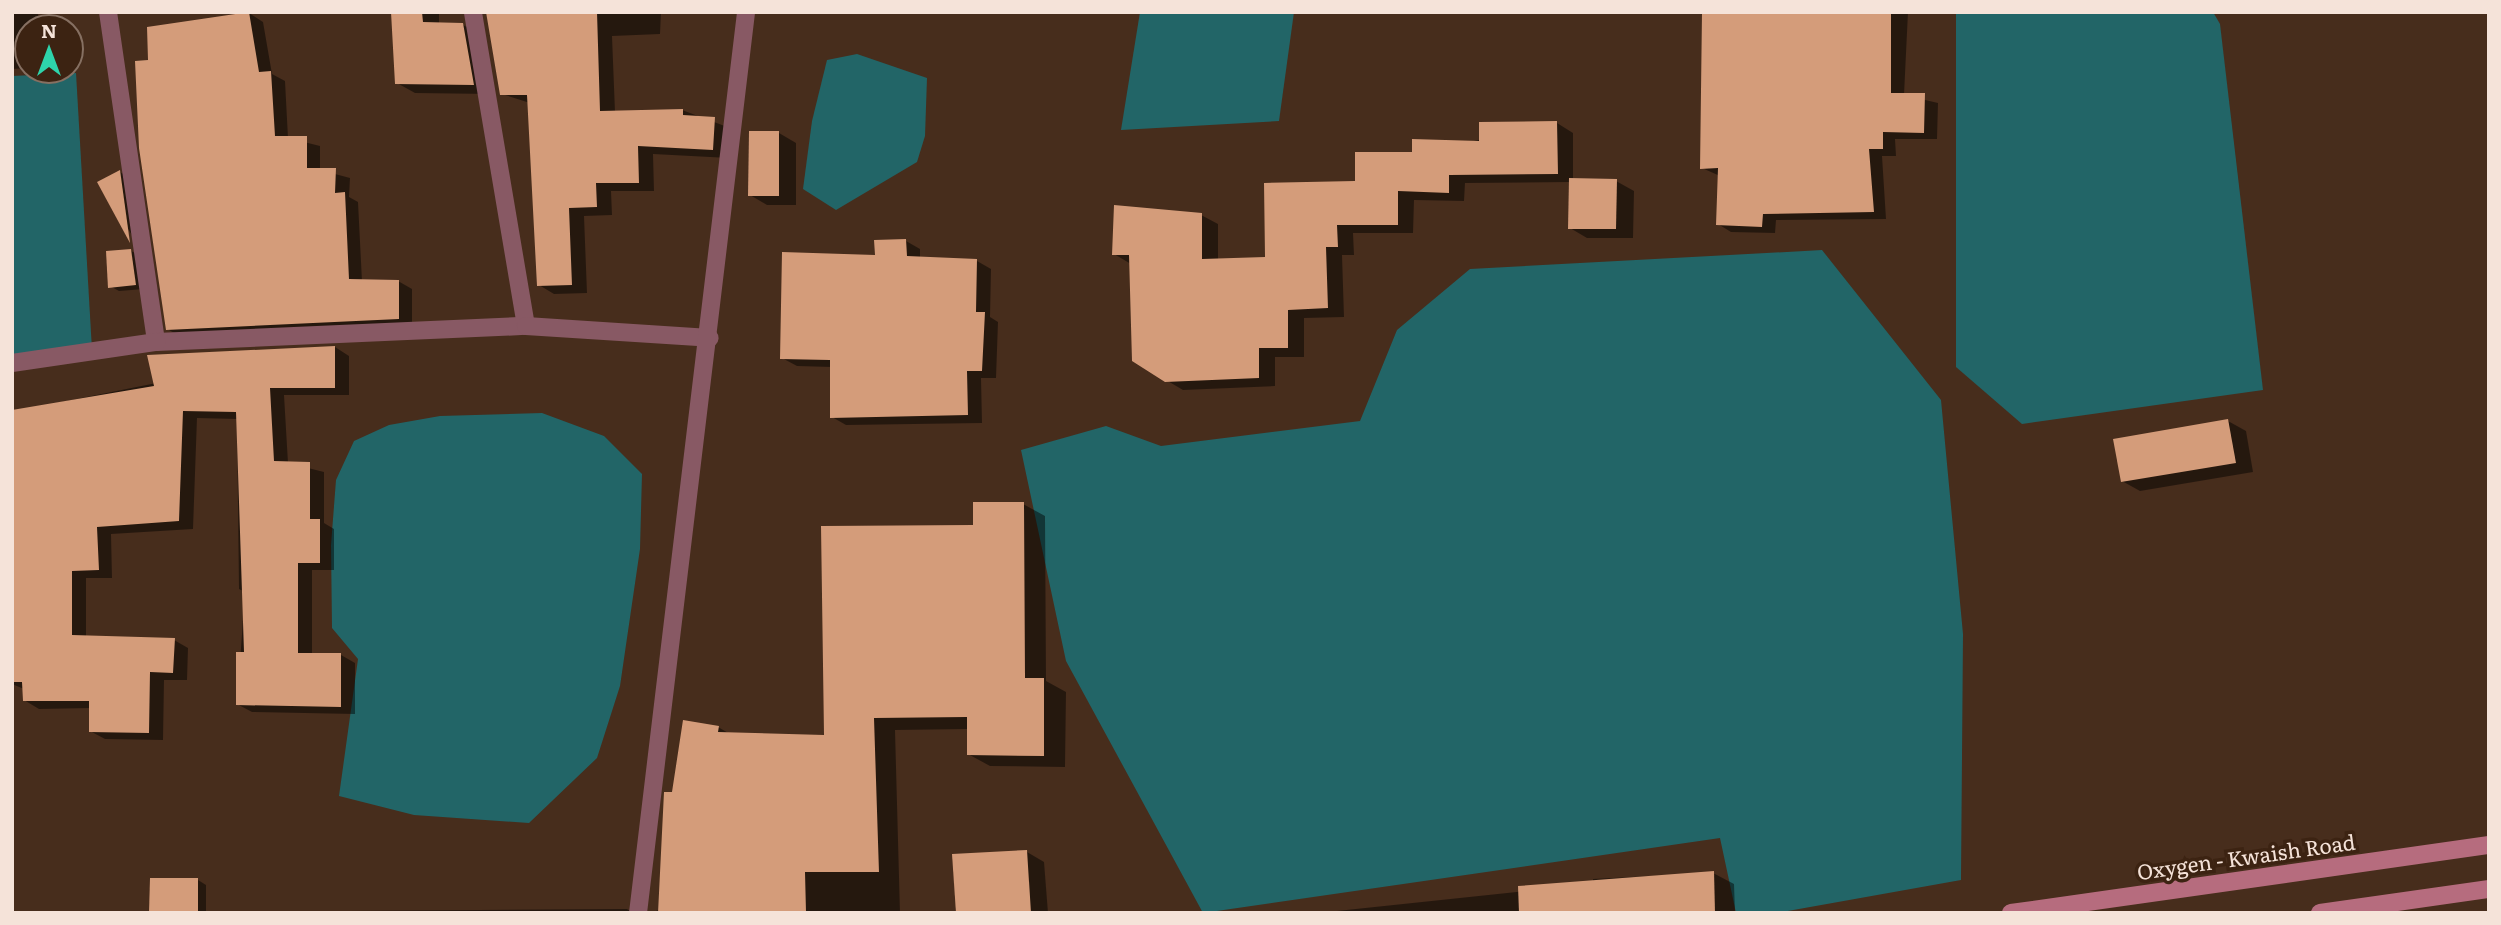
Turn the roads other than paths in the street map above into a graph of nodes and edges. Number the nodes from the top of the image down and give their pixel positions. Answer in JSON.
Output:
{"nodes":[{"id":1,"x":108,"y":12,"type":"edge"},
{"id":2,"x":473,"y":12,"type":"edge"},
{"id":3,"x":746,"y":12,"type":"edge"},
{"id":4,"x":526,"y":326,"type":"junction"},
{"id":5,"x":710,"y":338,"type":"junction"},
{"id":6,"x":156,"y":342,"type":"junction"},
{"id":7,"x":12,"y":363,"type":"edge"},
{"id":8,"x":2489,"y":845,"type":"edge"},
{"id":9,"x":2489,"y":889,"type":"edge"},
{"id":10,"x":638,"y":913,"type":"edge"},
{"id":11,"x":2011,"y":913,"type":"edge"},
{"id":12,"x":2320,"y":913,"type":"edge"}],
"edges":[{"from":1,"to":6,"type":"street"},
{"from":2,"to":4,"type":"street"},
{"from":3,"to":5,"type":"street"},
{"from":4,"to":5,"type":"street"},
{"from":4,"to":6,"type":"street"},
{"from":5,"to":10,"type":"street"},
{"from":6,"to":7,"type":"street"},
{"from":8,"to":11,"type":"main road","name":"Oxygen - Kwaish Road"},
{"from":9,"to":12,"type":"main road"}]}
